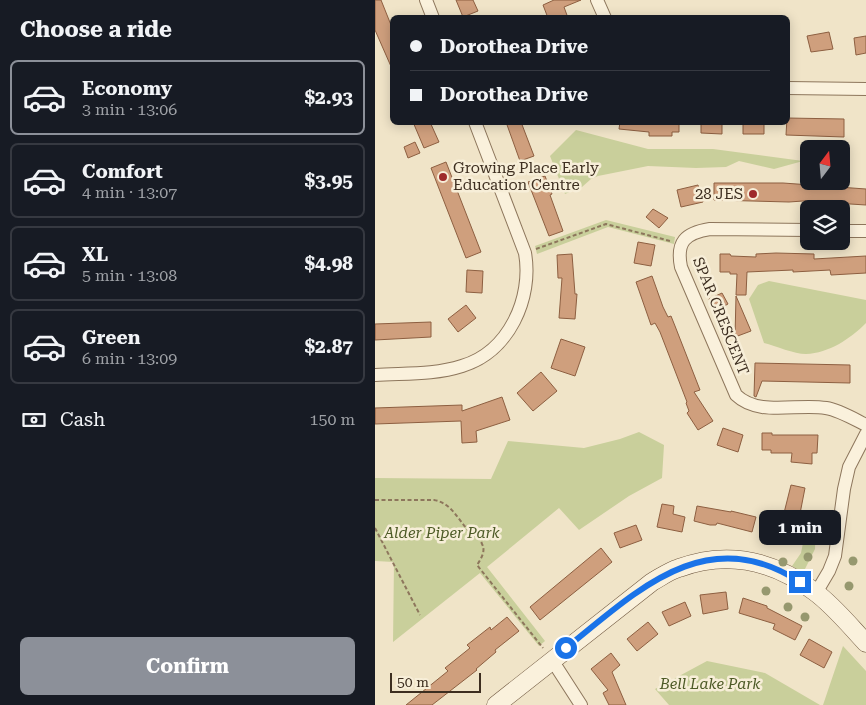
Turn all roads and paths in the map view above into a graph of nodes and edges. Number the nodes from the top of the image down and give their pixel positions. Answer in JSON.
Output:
{"nodes":[{"id":1,"x":426,"y":0,"type":"edge"},
{"id":2,"x":597,"y":0,"type":"edge"},
{"id":3,"x":432,"y":15,"type":"edge"},
{"id":4,"x":604,"y":15,"type":"edge"},
{"id":5,"x":790,"y":88,"type":"edge"},
{"id":6,"x":866,"y":89,"type":"edge"},
{"id":7,"x":476,"y":125,"type":"edge"},
{"id":8,"x":800,"y":230,"type":"edge"},
{"id":9,"x":850,"y":231,"type":"edge"},
{"id":10,"x":866,"y":231,"type":"edge"},
{"id":11,"x":681,"y":244,"type":"junction"},
{"id":12,"x":525,"y":253,"type":"junction"},
{"id":13,"x":375,"y":375,"type":"edge"},
{"id":14,"x":866,"y":425,"type":"edge"},
{"id":15,"x":866,"y":434,"type":"edge"},
{"id":16,"x":375,"y":500,"type":"edge"},
{"id":17,"x":375,"y":528,"type":"edge"},
{"id":18,"x":816,"y":593,"type":"junction"},
{"id":19,"x":420,"y":615,"type":"dead end"},
{"id":20,"x":866,"y":644,"type":"edge"},
{"id":21,"x":552,"y":660,"type":"junction"},
{"id":22,"x":495,"y":705,"type":"edge"},
{"id":23,"x":581,"y":705,"type":"edge"}],
"edges":[{"from":1,"to":3,"type":"street"},
{"from":2,"to":4,"type":"street"},
{"from":5,"to":6,"type":"street"},
{"from":7,"to":12,"type":"street"},
{"from":8,"to":11,"type":"street","name":"SPAR CRESCENT"},
{"from":9,"to":10,"type":"street"},
{"from":11,"to":12,"type":"path"},
{"from":11,"to":14,"type":"street","name":"SPAR CRESCENT"},
{"from":12,"to":13,"type":"street"},
{"from":15,"to":18,"type":"street"},
{"from":16,"to":21,"type":"path"},
{"from":17,"to":19,"type":"path"},
{"from":18,"to":20,"type":"street"},
{"from":18,"to":21,"type":"street"},
{"from":21,"to":22,"type":"street"},
{"from":21,"to":23,"type":"street"}]}
